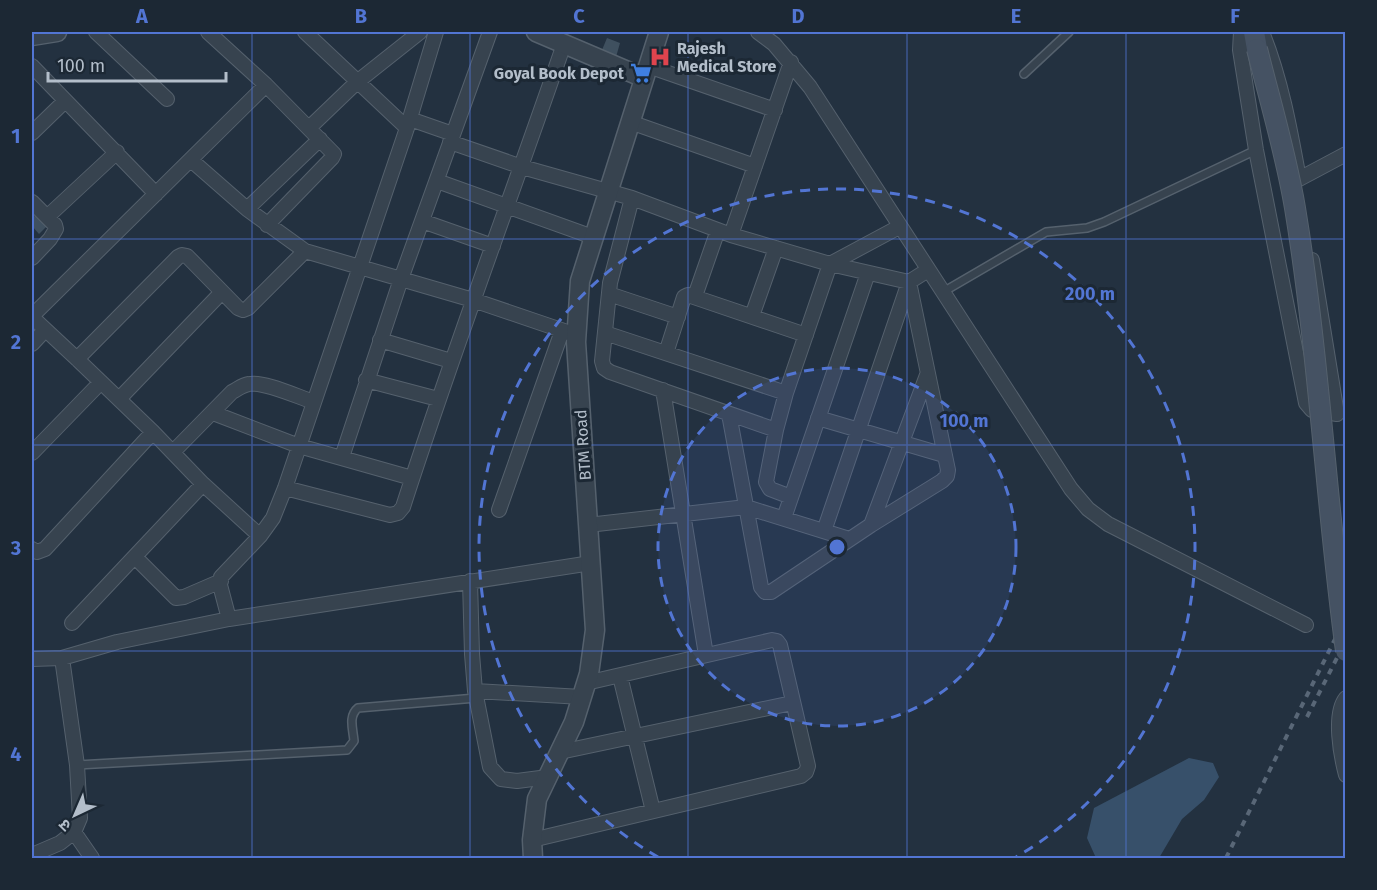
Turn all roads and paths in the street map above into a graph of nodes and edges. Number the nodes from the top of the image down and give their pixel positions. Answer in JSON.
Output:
{"nodes":[{"id":1,"x":57,"y":32,"type":"edge"},
{"id":2,"x":96,"y":32,"type":"edge"},
{"id":3,"x":208,"y":32,"type":"edge"},
{"id":4,"x":305,"y":32,"type":"edge"},
{"id":5,"x":420,"y":32,"type":"edge"},
{"id":6,"x":436,"y":32,"type":"edge"},
{"id":7,"x":490,"y":32,"type":"edge"},
{"id":8,"x":536,"y":32,"type":"edge"},
{"id":9,"x":659,"y":32,"type":"edge"},
{"id":10,"x":760,"y":32,"type":"edge"},
{"id":11,"x":1069,"y":32,"type":"edge"},
{"id":12,"x":1241,"y":32,"type":"edge"},
{"id":13,"x":32,"y":36,"type":"edge"},
{"id":14,"x":1258,"y":37,"type":"edge"},
{"id":15,"x":564,"y":44,"type":"junction"},
{"id":16,"x":791,"y":62,"type":"junction"},
{"id":17,"x":32,"y":66,"type":"edge"},
{"id":18,"x":646,"y":72,"type":"junction"},
{"id":19,"x":1024,"y":74,"type":"dead end"},
{"id":20,"x":357,"y":82,"type":"junction"},
{"id":21,"x":266,"y":86,"type":"junction"},
{"id":22,"x":167,"y":99,"type":"dead end"},
{"id":23,"x":65,"y":100,"type":"junction"},
{"id":24,"x":775,"y":110,"type":"junction"},
{"id":25,"x":630,"y":122,"type":"junction"},
{"id":26,"x":408,"y":123,"type":"junction"},
{"id":27,"x":309,"y":128,"type":"junction"},
{"id":28,"x":32,"y":133,"type":"edge"},
{"id":29,"x":452,"y":138,"type":"junction"},
{"id":30,"x":320,"y":139,"type":"junction"},
{"id":31,"x":1256,"y":150,"type":"junction"},
{"id":32,"x":117,"y":152,"type":"junction"},
{"id":33,"x":1346,"y":154,"type":"edge"},
{"id":34,"x":191,"y":160,"type":"junction"},
{"id":35,"x":756,"y":166,"type":"junction"},
{"id":36,"x":522,"y":167,"type":"junction"},
{"id":37,"x":1299,"y":178,"type":"junction"},
{"id":38,"x":437,"y":181,"type":"junction"},
{"id":39,"x":608,"y":192,"type":"junction"},
{"id":40,"x":156,"y":194,"type":"junction"},
{"id":41,"x":632,"y":198,"type":"junction"},
{"id":42,"x":32,"y":202,"type":"edge"},
{"id":43,"x":508,"y":206,"type":"junction"},
{"id":44,"x":247,"y":209,"type":"junction"},
{"id":45,"x":47,"y":217,"type":"junction"},
{"id":46,"x":422,"y":221,"type":"junction"},
{"id":47,"x":267,"y":225,"type":"junction"},
{"id":48,"x":899,"y":227,"type":"junction"},
{"id":49,"x":718,"y":230,"type":"junction"},
{"id":50,"x":731,"y":235,"type":"junction"},
{"id":51,"x":593,"y":237,"type":"junction"},
{"id":52,"x":493,"y":246,"type":"junction"},
{"id":53,"x":776,"y":248,"type":"junction"},
{"id":54,"x":305,"y":251,"type":"junction"},
{"id":55,"x":32,"y":258,"type":"edge"},
{"id":56,"x":830,"y":264,"type":"junction"},
{"id":57,"x":360,"y":268,"type":"junction"},
{"id":58,"x":928,"y":270,"type":"junction"},
{"id":59,"x":868,"y":273,"type":"junction"},
{"id":60,"x":401,"y":279,"type":"junction"},
{"id":61,"x":909,"y":282,"type":"junction"},
{"id":62,"x":222,"y":292,"type":"junction"},
{"id":63,"x":943,"y":292,"type":"junction"},
{"id":64,"x":609,"y":294,"type":"junction"},
{"id":65,"x":695,"y":296,"type":"junction"},
{"id":66,"x":473,"y":300,"type":"junction"},
{"id":67,"x":32,"y":316,"type":"edge"},
{"id":68,"x":752,"y":316,"type":"junction"},
{"id":69,"x":678,"y":317,"type":"junction"},
{"id":70,"x":45,"y":330,"type":"junction"},
{"id":71,"x":569,"y":333,"type":"junction"},
{"id":72,"x":605,"y":333,"type":"junction"},
{"id":73,"x":806,"y":335,"type":"junction"},
{"id":74,"x":380,"y":340,"type":"junction"},
{"id":75,"x":32,"y":344,"type":"edge"},
{"id":76,"x":666,"y":353,"type":"junction"},
{"id":77,"x":77,"y":359,"type":"junction"},
{"id":78,"x":452,"y":361,"type":"junction"},
{"id":79,"x":927,"y":374,"type":"junction"},
{"id":80,"x":366,"y":380,"type":"junction"},
{"id":81,"x":100,"y":382,"type":"junction"},
{"id":82,"x":663,"y":390,"type":"junction"},
{"id":83,"x":786,"y":393,"type":"junction"},
{"id":84,"x":118,"y":399,"type":"junction"},
{"id":85,"x":438,"y":399,"type":"junction"},
{"id":86,"x":1346,"y":399,"type":"edge"},
{"id":87,"x":314,"y":402,"type":"junction"},
{"id":88,"x":213,"y":413,"type":"junction"},
{"id":89,"x":729,"y":414,"type":"junction"},
{"id":90,"x":1341,"y":415,"type":"edge"},
{"id":91,"x":818,"y":418,"type":"junction"},
{"id":92,"x":776,"y":430,"type":"junction"},
{"id":93,"x":858,"y":430,"type":"junction"},
{"id":94,"x":153,"y":432,"type":"junction"},
{"id":95,"x":901,"y":442,"type":"junction"},
{"id":96,"x":298,"y":446,"type":"junction"},
{"id":97,"x":173,"y":452,"type":"junction"},
{"id":98,"x":32,"y":453,"type":"edge"},
{"id":99,"x":944,"y":455,"type":"junction"},
{"id":100,"x":342,"y":457,"type":"junction"},
{"id":101,"x":412,"y":477,"type":"junction"},
{"id":102,"x":203,"y":484,"type":"junction"},
{"id":103,"x":285,"y":488,"type":"junction"},
{"id":104,"x":791,"y":497,"type":"junction"},
{"id":105,"x":746,"y":507,"type":"junction"},
{"id":106,"x":499,"y":510,"type":"dead end"},
{"id":107,"x":683,"y":514,"type":"junction"},
{"id":108,"x":784,"y":518,"type":"junction"},
{"id":109,"x":588,"y":525,"type":"junction"},
{"id":110,"x":871,"y":525,"type":"junction"},
{"id":111,"x":824,"y":531,"type":"junction"},
{"id":112,"x":260,"y":536,"type":"junction"},
{"id":113,"x":849,"y":539,"type":"junction"},
{"id":114,"x":32,"y":549,"type":"edge"},
{"id":115,"x":135,"y":557,"type":"junction"},
{"id":116,"x":591,"y":563,"type":"junction"},
{"id":117,"x":220,"y":581,"type":"junction"},
{"id":118,"x":470,"y":581,"type":"junction"},
{"id":119,"x":229,"y":619,"type":"junction"},
{"id":120,"x":72,"y":623,"type":"dead end"},
{"id":121,"x":1306,"y":626,"type":"dead end"},
{"id":122,"x":1346,"y":651,"type":"edge"},
{"id":123,"x":706,"y":655,"type":"junction"},
{"id":124,"x":62,"y":658,"type":"junction"},
{"id":125,"x":32,"y":659,"type":"edge"},
{"id":126,"x":620,"y":676,"type":"junction"},
{"id":127,"x":584,"y":690,"type":"junction"},
{"id":128,"x":476,"y":694,"type":"junction"},
{"id":129,"x":1346,"y":698,"type":"edge"},
{"id":130,"x":792,"y":703,"type":"junction"},
{"id":131,"x":635,"y":736,"type":"junction"},
{"id":132,"x":560,"y":753,"type":"junction"},
{"id":133,"x":77,"y":765,"type":"junction"},
{"id":134,"x":1346,"y":775,"type":"edge"},
{"id":135,"x":548,"y":777,"type":"junction"},
{"id":136,"x":653,"y":811,"type":"junction"},
{"id":137,"x":74,"y":832,"type":"junction"},
{"id":138,"x":532,"y":840,"type":"junction"},
{"id":139,"x":32,"y":855,"type":"edge"},
{"id":140,"x":92,"y":858,"type":"edge"},
{"id":141,"x":532,"y":858,"type":"edge"}],
"edges":[{"from":1,"to":13,"type":"street"},
{"from":2,"to":22,"type":"street"},
{"from":3,"to":21,"type":"street"},
{"from":4,"to":20,"type":"street"},
{"from":5,"to":20,"type":"street"},
{"from":6,"to":26,"type":"street"},
{"from":7,"to":29,"type":"street"},
{"from":8,"to":15,"type":"street"},
{"from":9,"to":18,"type":"street","name":"BTM Road"},
{"from":10,"to":16,"type":"street"},
{"from":11,"to":19,"type":"lane"},
{"from":12,"to":31,"type":"street"},
{"from":14,"to":37,"type":"street"},
{"from":14,"to":122,"type":"main road","bridge":true},
{"from":15,"to":18,"type":"street"},
{"from":15,"to":36,"type":"street"},
{"from":16,"to":24,"type":"street"},
{"from":16,"to":48,"type":"street"},
{"from":17,"to":23,"type":"street"},
{"from":18,"to":24,"type":"street"},
{"from":18,"to":25,"type":"street","name":"BTM Road"},
{"from":20,"to":26,"type":"street"},
{"from":20,"to":27,"type":"street"},
{"from":21,"to":27,"type":"street"},
{"from":21,"to":34,"type":"street"},
{"from":23,"to":28,"type":"street"},
{"from":23,"to":32,"type":"street"},
{"from":24,"to":35,"type":"street"},
{"from":25,"to":35,"type":"street"},
{"from":25,"to":39,"type":"street","name":"BTM Road"},
{"from":26,"to":29,"type":"street"},
{"from":26,"to":57,"type":"street"},
{"from":27,"to":30,"type":"street"},
{"from":29,"to":36,"type":"street"},
{"from":29,"to":38,"type":"street"},
{"from":30,"to":44,"type":"street"},
{"from":30,"to":47,"type":"street"},
{"from":31,"to":63,"type":"lane"},
{"from":31,"to":90,"type":"street"},
{"from":32,"to":40,"type":"street"},
{"from":32,"to":45,"type":"street"},
{"from":33,"to":37,"type":"street"},
{"from":34,"to":40,"type":"street"},
{"from":34,"to":44,"type":"street"},
{"from":35,"to":50,"type":"street"},
{"from":36,"to":39,"type":"street"},
{"from":36,"to":43,"type":"street"},
{"from":37,"to":90,"type":"street"},
{"from":38,"to":43,"type":"street"},
{"from":38,"to":46,"type":"street"},
{"from":39,"to":41,"type":"street"},
{"from":39,"to":51,"type":"street","name":"BTM Road"},
{"from":40,"to":67,"type":"street"},
{"from":41,"to":49,"type":"street"},
{"from":41,"to":64,"type":"street"},
{"from":42,"to":45,"type":"street"},
{"from":43,"to":51,"type":"street"},
{"from":43,"to":52,"type":"street"},
{"from":44,"to":47,"type":"street"},
{"from":45,"to":55,"type":"street"},
{"from":46,"to":52,"type":"street"},
{"from":46,"to":60,"type":"street"},
{"from":47,"to":54,"type":"street"},
{"from":48,"to":56,"type":"street"},
{"from":48,"to":58,"type":"street"},
{"from":49,"to":50,"type":"street"},
{"from":49,"to":65,"type":"street"},
{"from":50,"to":53,"type":"street"},
{"from":51,"to":71,"type":"street","name":"BTM Road"},
{"from":52,"to":66,"type":"street"},
{"from":53,"to":56,"type":"street"},
{"from":53,"to":68,"type":"street"},
{"from":54,"to":57,"type":"street"},
{"from":54,"to":62,"type":"street"},
{"from":56,"to":59,"type":"street"},
{"from":56,"to":73,"type":"street"},
{"from":57,"to":60,"type":"street"},
{"from":57,"to":87,"type":"street"},
{"from":58,"to":61,"type":"street"},
{"from":58,"to":63,"type":"street"},
{"from":59,"to":61,"type":"street"},
{"from":59,"to":91,"type":"street"},
{"from":60,"to":66,"type":"street"},
{"from":60,"to":74,"type":"street"},
{"from":61,"to":79,"type":"street"},
{"from":61,"to":93,"type":"street"},
{"from":62,"to":77,"type":"street"},
{"from":62,"to":84,"type":"street"},
{"from":63,"to":121,"type":"street"},
{"from":64,"to":69,"type":"street"},
{"from":64,"to":72,"type":"street"},
{"from":65,"to":68,"type":"street"},
{"from":65,"to":69,"type":"street"},
{"from":66,"to":71,"type":"street"},
{"from":66,"to":78,"type":"street"},
{"from":67,"to":70,"type":"street"},
{"from":68,"to":73,"type":"street"},
{"from":69,"to":76,"type":"street"},
{"from":70,"to":75,"type":"street"},
{"from":70,"to":77,"type":"street"},
{"from":71,"to":106,"type":"street"},
{"from":71,"to":109,"type":"street","name":"BTM Road"},
{"from":72,"to":76,"type":"street"},
{"from":72,"to":82,"type":"street"},
{"from":73,"to":83,"type":"street"},
{"from":74,"to":78,"type":"street"},
{"from":74,"to":80,"type":"street"},
{"from":76,"to":83,"type":"street"},
{"from":77,"to":81,"type":"street"},
{"from":78,"to":85,"type":"street"},
{"from":79,"to":95,"type":"street"},
{"from":79,"to":99,"type":"street"},
{"from":80,"to":85,"type":"street"},
{"from":80,"to":100,"type":"street"},
{"from":81,"to":84,"type":"street"},
{"from":81,"to":98,"type":"street"},
{"from":82,"to":89,"type":"street"},
{"from":82,"to":107,"type":"street"},
{"from":83,"to":92,"type":"street"},
{"from":84,"to":94,"type":"street"},
{"from":85,"to":101,"type":"street"},
{"from":86,"to":90,"type":"street"},
{"from":87,"to":88,"type":"street"},
{"from":87,"to":96,"type":"street"},
{"from":88,"to":96,"type":"street"},
{"from":88,"to":97,"type":"street"},
{"from":89,"to":92,"type":"street"},
{"from":89,"to":105,"type":"street"},
{"from":91,"to":93,"type":"street"},
{"from":91,"to":104,"type":"street"},
{"from":92,"to":104,"type":"street"},
{"from":93,"to":95,"type":"street"},
{"from":93,"to":111,"type":"street"},
{"from":94,"to":97,"type":"street"},
{"from":94,"to":114,"type":"street"},
{"from":95,"to":99,"type":"street"},
{"from":95,"to":110,"type":"street"},
{"from":96,"to":100,"type":"street"},
{"from":96,"to":103,"type":"street"},
{"from":97,"to":102,"type":"street"},
{"from":99,"to":110,"type":"street"},
{"from":100,"to":101,"type":"street"},
{"from":101,"to":103,"type":"street"},
{"from":102,"to":112,"type":"street"},
{"from":102,"to":115,"type":"street"},
{"from":103,"to":112,"type":"street"},
{"from":104,"to":108,"type":"street"},
{"from":105,"to":107,"type":"street"},
{"from":105,"to":108,"type":"street"},
{"from":105,"to":113,"type":"street"},
{"from":107,"to":109,"type":"street"},
{"from":107,"to":123,"type":"street"},
{"from":108,"to":111,"type":"street"},
{"from":109,"to":116,"type":"street","name":"BTM Road"},
{"from":110,"to":113,"type":"street"},
{"from":111,"to":113,"type":"street"},
{"from":112,"to":117,"type":"street"},
{"from":115,"to":117,"type":"street"},
{"from":115,"to":120,"type":"street"},
{"from":116,"to":118,"type":"street"},
{"from":116,"to":127,"type":"street","name":"BTM Road"},
{"from":117,"to":119,"type":"street"},
{"from":118,"to":119,"type":"street"},
{"from":118,"to":128,"type":"street"},
{"from":119,"to":124,"type":"street"},
{"from":123,"to":126,"type":"street"},
{"from":123,"to":130,"type":"street"},
{"from":124,"to":125,"type":"street"},
{"from":124,"to":133,"type":"street"},
{"from":126,"to":127,"type":"street"},
{"from":126,"to":131,"type":"street"},
{"from":127,"to":128,"type":"street"},
{"from":127,"to":132,"type":"street","name":"BTM Road"},
{"from":128,"to":133,"type":"lane"},
{"from":128,"to":135,"type":"street"},
{"from":129,"to":134,"type":"street"},
{"from":130,"to":131,"type":"street"},
{"from":130,"to":136,"type":"street"},
{"from":131,"to":132,"type":"street"},
{"from":131,"to":136,"type":"street"},
{"from":132,"to":135,"type":"street","name":"BTM Road"},
{"from":133,"to":137,"type":"street"},
{"from":135,"to":138,"type":"street","name":"BTM Road"},
{"from":136,"to":138,"type":"street"},
{"from":137,"to":139,"type":"street"},
{"from":137,"to":140,"type":"street"},
{"from":138,"to":141,"type":"street","name":"BTM Road"}]}
